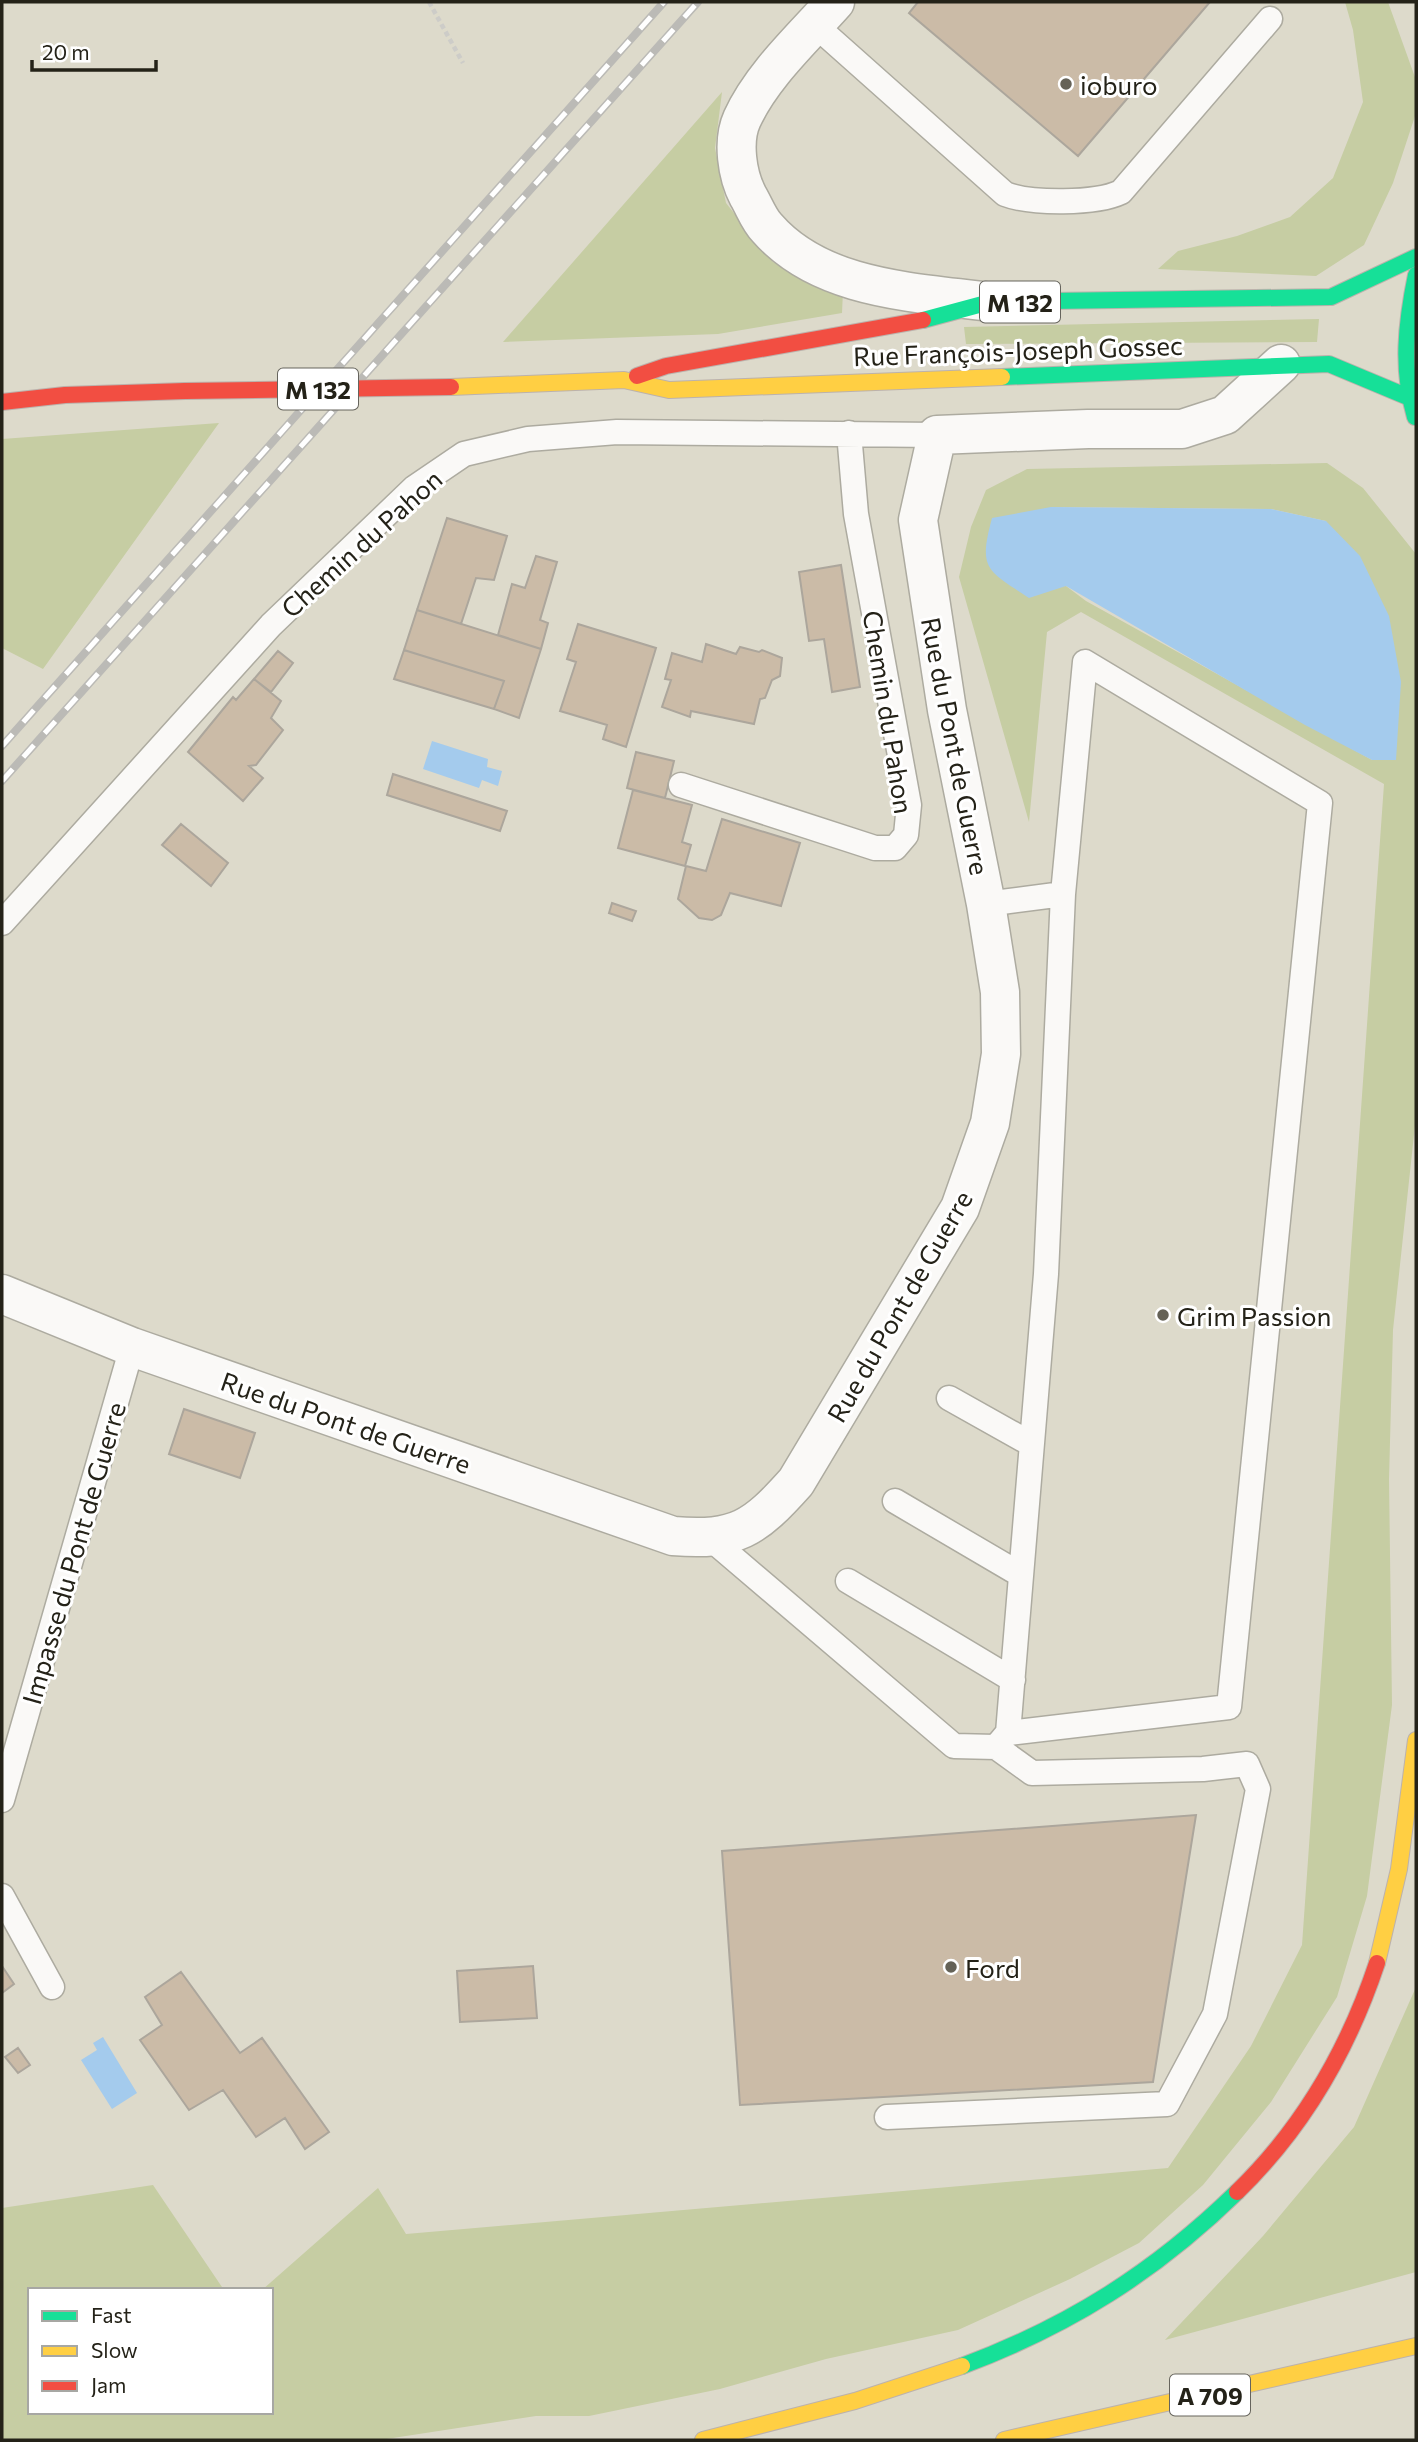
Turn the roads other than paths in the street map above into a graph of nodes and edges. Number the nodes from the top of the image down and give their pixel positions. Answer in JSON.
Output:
{"nodes":[{"id":1,"x":825,"y":14,"type":"edge"},
{"id":2,"x":1270,"y":19,"type":"dead end"},
{"id":3,"x":1416,"y":257,"type":"edge"},
{"id":4,"x":1416,"y":275,"type":"edge"},
{"id":5,"x":990,"y":302,"type":"junction"},
{"id":6,"x":1281,"y":364,"type":"junction"},
{"id":7,"x":624,"y":380,"type":"junction"},
{"id":8,"x":1408,"y":397,"type":"junction"},
{"id":9,"x":2,"y":402,"type":"edge"},
{"id":10,"x":1416,"y":419,"type":"edge"},
{"id":11,"x":849,"y":433,"type":"junction"},
{"id":12,"x":937,"y":435,"type":"junction"},
{"id":13,"x":681,"y":785,"type":"dead end"},
{"id":14,"x":1063,"y":894,"type":"junction"},
{"id":15,"x":986,"y":904,"type":"junction"},
{"id":16,"x":2,"y":923,"type":"edge"},
{"id":17,"x":2,"y":1294,"type":"edge"},
{"id":18,"x":132,"y":1347,"type":"junction"},
{"id":19,"x":949,"y":1398,"type":"dead end"},
{"id":20,"x":1031,"y":1444,"type":"junction"},
{"id":21,"x":895,"y":1501,"type":"dead end"},
{"id":22,"x":711,"y":1539,"type":"junction"},
{"id":23,"x":1021,"y":1575,"type":"junction"},
{"id":24,"x":848,"y":1581,"type":"dead end"},
{"id":25,"x":1013,"y":1680,"type":"junction"},
{"id":26,"x":1002,"y":1740,"type":"junction"},
{"id":27,"x":1416,"y":1740,"type":"edge"},
{"id":28,"x":2,"y":1800,"type":"edge"},
{"id":29,"x":2,"y":1896,"type":"edge"},
{"id":30,"x":52,"y":1987,"type":"dead end"},
{"id":31,"x":887,"y":2117,"type":"dead end"},
{"id":32,"x":1416,"y":2346,"type":"edge"},
{"id":33,"x":703,"y":2440,"type":"edge"},
{"id":34,"x":1003,"y":2440,"type":"edge"}],
"edges":[{"from":1,"to":2,"type":"lane"},
{"from":1,"to":5,"type":"street"},
{"from":3,"to":5,"type":"main road","name":"Rue François-Joseph Gossec","number":"M 132"},
{"from":4,"to":8,"type":"main road"},
{"from":5,"to":7,"type":"main road","name":"Rue François-Joseph Gossec","number":"M 132"},
{"from":6,"to":7,"type":"main road","name":"Rue François-Joseph Gossec","number":"M 132"},
{"from":6,"to":8,"type":"main road","name":"Rue François-Joseph Gossec","number":"M 132"},
{"from":6,"to":12,"type":"street"},
{"from":7,"to":9,"type":"main road","name":"Rue François-Joseph Gossec","number":"M 132","bridge":true},
{"from":8,"to":10,"type":"main road"},
{"from":11,"to":12,"type":"lane","name":"Chemin du Pahon"},
{"from":11,"to":13,"type":"lane","name":"Chemin du Pahon"},
{"from":11,"to":16,"type":"lane","name":"Chemin du Pahon"},
{"from":12,"to":15,"type":"street","name":"Rue du Pont de Guerre"},
{"from":14,"to":15,"type":"lane"},
{"from":14,"to":20,"type":"lane"},
{"from":14,"to":26,"type":"lane"},
{"from":15,"to":22,"type":"street","name":"Rue du Pont de Guerre"},
{"from":17,"to":18,"type":"street","name":"Rue du Pont de Guerre"},
{"from":18,"to":22,"type":"street","name":"Rue du Pont de Guerre"},
{"from":18,"to":28,"type":"lane","name":"Impasse du Pont de Guerre"},
{"from":19,"to":20,"type":"lane"},
{"from":20,"to":23,"type":"lane"},
{"from":21,"to":23,"type":"lane"},
{"from":22,"to":26,"type":"lane"},
{"from":23,"to":25,"type":"lane"},
{"from":24,"to":25,"type":"lane"},
{"from":25,"to":26,"type":"lane"},
{"from":26,"to":31,"type":"lane"},
{"from":27,"to":33,"type":"main road"},
{"from":29,"to":30,"type":"lane"},
{"from":32,"to":34,"type":"main road","number":"A 709"}]}
